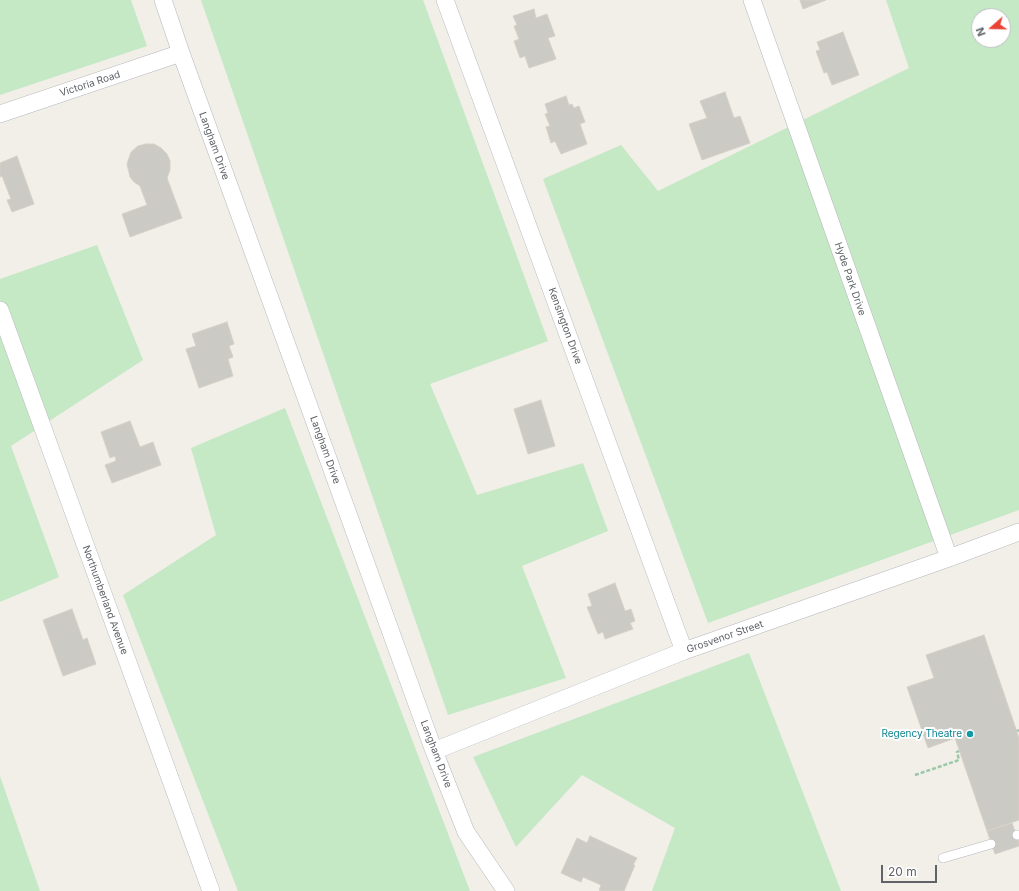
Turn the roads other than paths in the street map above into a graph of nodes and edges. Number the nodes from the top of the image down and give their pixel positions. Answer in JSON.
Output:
{"nodes":[{"id":1,"x":162,"y":0,"type":"edge"},
{"id":2,"x":445,"y":0,"type":"edge"},
{"id":3,"x":752,"y":0,"type":"edge"},
{"id":4,"x":181,"y":54,"type":"junction"},
{"id":5,"x":0,"y":114,"type":"edge"},
{"id":6,"x":0,"y":310,"type":"edge"},
{"id":7,"x":1019,"y":532,"type":"edge"},
{"id":8,"x":948,"y":558,"type":"junction"},
{"id":9,"x":684,"y":651,"type":"junction"},
{"id":10,"x":434,"y":751,"type":"junction"},
{"id":11,"x":991,"y":844,"type":"dead end"},
{"id":12,"x":943,"y":858,"type":"dead end"},
{"id":13,"x":211,"y":891,"type":"edge"},
{"id":14,"x":506,"y":891,"type":"edge"}],
"edges":[{"from":1,"to":4,"type":"street","name":"Langham Drive"},
{"from":2,"to":9,"type":"street","name":"Kensington Drive"},
{"from":3,"to":8,"type":"street","name":"Hyde Park Drive"},
{"from":4,"to":5,"type":"street","name":"Victoria Road"},
{"from":4,"to":10,"type":"street","name":"Langham Drive"},
{"from":6,"to":13,"type":"street","name":"Northumberland Avenue"},
{"from":7,"to":8,"type":"street","name":"Grosvenor Street"},
{"from":8,"to":9,"type":"street","name":"Grosvenor Street"},
{"from":9,"to":10,"type":"street","name":"Grosvenor Street"},
{"from":10,"to":14,"type":"street","name":"Langham Drive"},
{"from":11,"to":12,"type":"lane"}]}
